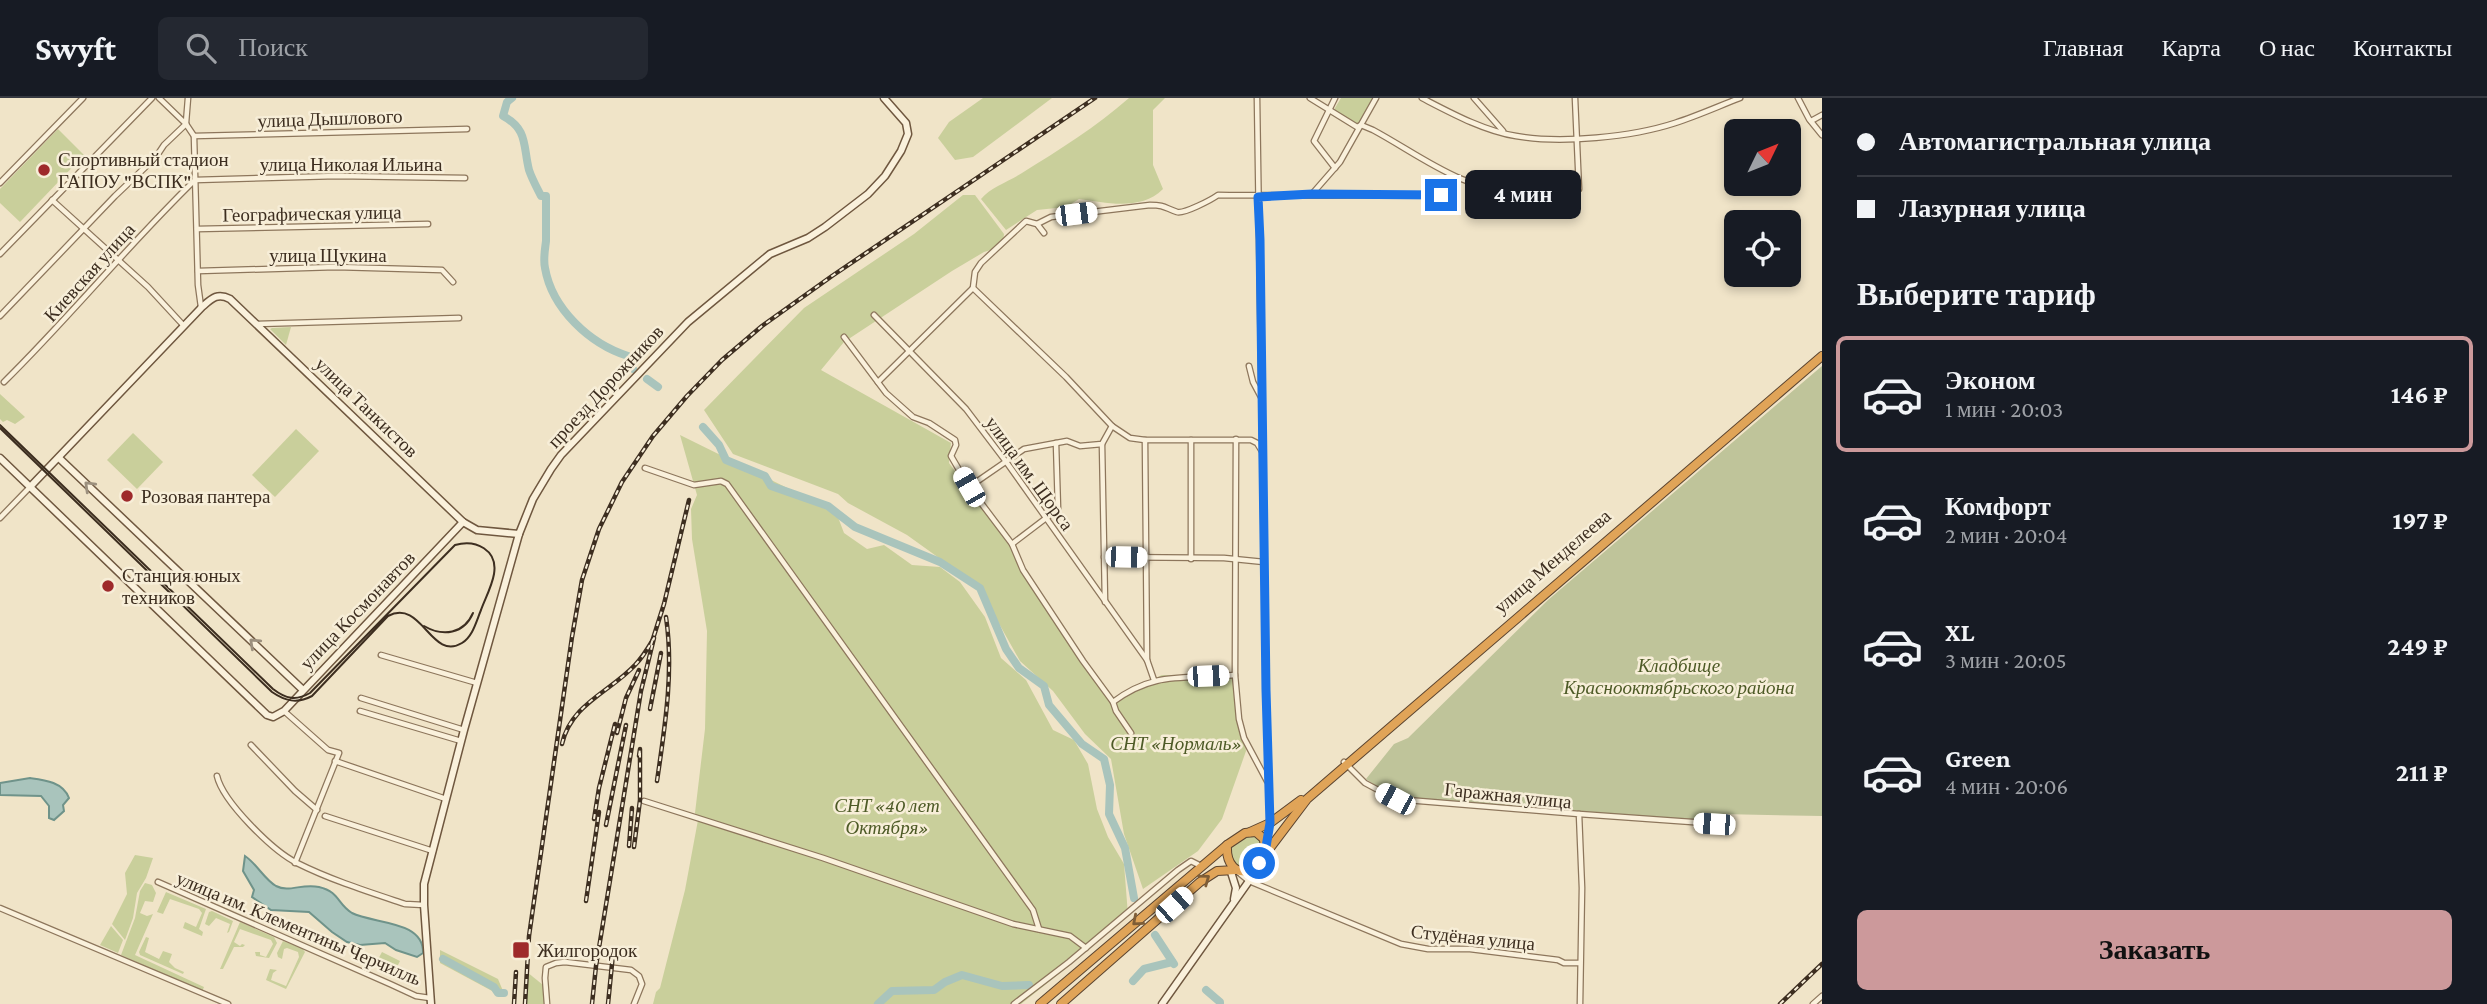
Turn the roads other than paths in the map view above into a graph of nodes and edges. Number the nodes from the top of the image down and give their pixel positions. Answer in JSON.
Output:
{"nodes":[{"id":1,"x":83,"y":98,"type":"edge"},
{"id":2,"x":152,"y":98,"type":"edge"},
{"id":3,"x":159,"y":98,"type":"edge"},
{"id":4,"x":188,"y":98,"type":"edge"},
{"id":5,"x":884,"y":98,"type":"edge"},
{"id":6,"x":1257,"y":98,"type":"edge"},
{"id":7,"x":1310,"y":98,"type":"edge"},
{"id":8,"x":1335,"y":98,"type":"edge"},
{"id":9,"x":1376,"y":98,"type":"edge"},
{"id":10,"x":1422,"y":98,"type":"edge"},
{"id":11,"x":1474,"y":98,"type":"edge"},
{"id":12,"x":1575,"y":98,"type":"edge"},
{"id":13,"x":1718,"y":98,"type":"edge"},
{"id":14,"x":1740,"y":98,"type":"edge"},
{"id":15,"x":1798,"y":98,"type":"edge"},
{"id":16,"x":1434,"y":101,"type":"edge"},
{"id":17,"x":1721,"y":105,"type":"junction"},
{"id":18,"x":1329,"y":110,"type":"junction"},
{"id":19,"x":1822,"y":115,"type":"edge"},
{"id":20,"x":1811,"y":121,"type":"junction"},
{"id":21,"x":186,"y":124,"type":"junction"},
{"id":22,"x":1361,"y":125,"type":"junction"},
{"id":23,"x":467,"y":129,"type":"dead end"},
{"id":24,"x":1505,"y":133,"type":"junction"},
{"id":25,"x":1822,"y":135,"type":"edge"},
{"id":26,"x":194,"y":136,"type":"junction"},
{"id":27,"x":1577,"y":138,"type":"junction"},
{"id":28,"x":1335,"y":167,"type":"junction"},
{"id":29,"x":465,"y":178,"type":"dead end"},
{"id":30,"x":195,"y":180,"type":"junction"},
{"id":31,"x":0,"y":183,"type":"edge"},
{"id":32,"x":1312,"y":194,"type":"junction"},
{"id":33,"x":1441,"y":195,"type":"dead end"},
{"id":34,"x":1258,"y":197,"type":"junction"},
{"id":35,"x":52,"y":200,"type":"junction"},
{"id":36,"x":428,"y":224,"type":"dead end"},
{"id":37,"x":1037,"y":224,"type":"junction"},
{"id":38,"x":85,"y":229,"type":"junction"},
{"id":39,"x":197,"y":229,"type":"junction"},
{"id":40,"x":1044,"y":233,"type":"dead end"},
{"id":41,"x":0,"y":254,"type":"edge"},
{"id":42,"x":118,"y":260,"type":"junction"},
{"id":43,"x":198,"y":271,"type":"junction"},
{"id":44,"x":453,"y":282,"type":"dead end"},
{"id":45,"x":974,"y":288,"type":"junction"},
{"id":46,"x":202,"y":307,"type":"junction"},
{"id":47,"x":874,"y":315,"type":"dead end"},
{"id":48,"x":0,"y":316,"type":"edge"},
{"id":49,"x":459,"y":317,"type":"dead end"},
{"id":50,"x":257,"y":324,"type":"junction"},
{"id":51,"x":184,"y":326,"type":"junction"},
{"id":52,"x":844,"y":337,"type":"dead end"},
{"id":53,"x":1822,"y":349,"type":"edge"},
{"id":54,"x":909,"y":351,"type":"junction"},
{"id":55,"x":1822,"y":356,"type":"edge"},
{"id":56,"x":1249,"y":366,"type":"dead end"},
{"id":57,"x":4,"y":382,"type":"dead end"},
{"id":58,"x":878,"y":382,"type":"junction"},
{"id":59,"x":1263,"y":400,"type":"junction"},
{"id":60,"x":1112,"y":426,"type":"junction"},
{"id":61,"x":1236,"y":439,"type":"junction"},
{"id":62,"x":1145,"y":440,"type":"junction"},
{"id":63,"x":1191,"y":440,"type":"junction"},
{"id":64,"x":1056,"y":443,"type":"junction"},
{"id":65,"x":1102,"y":444,"type":"junction"},
{"id":66,"x":1263,"y":453,"type":"junction"},
{"id":67,"x":0,"y":458,"type":"edge"},
{"id":68,"x":60,"y":458,"type":"junction"},
{"id":69,"x":1007,"y":463,"type":"junction"},
{"id":70,"x":645,"y":468,"type":"dead end"},
{"id":71,"x":30,"y":487,"type":"junction"},
{"id":72,"x":969,"y":487,"type":"junction"},
{"id":73,"x":0,"y":518,"type":"edge"},
{"id":74,"x":1046,"y":518,"type":"junction"},
{"id":75,"x":463,"y":522,"type":"junction"},
{"id":76,"x":519,"y":534,"type":"junction"},
{"id":77,"x":1012,"y":544,"type":"junction"},
{"id":78,"x":1104,"y":557,"type":"junction"},
{"id":79,"x":1147,"y":558,"type":"junction"},
{"id":80,"x":1191,"y":559,"type":"junction"},
{"id":81,"x":1235,"y":561,"type":"junction"},
{"id":82,"x":1264,"y":562,"type":"junction"},
{"id":83,"x":1105,"y":603,"type":"junction"},
{"id":84,"x":381,"y":655,"type":"dead end"},
{"id":85,"x":1147,"y":660,"type":"junction"},
{"id":86,"x":1234,"y":675,"type":"junction"},
{"id":87,"x":1154,"y":680,"type":"junction"},
{"id":88,"x":477,"y":683,"type":"junction"},
{"id":89,"x":303,"y":690,"type":"junction"},
{"id":90,"x":361,"y":698,"type":"dead end"},
{"id":91,"x":1113,"y":702,"type":"junction"},
{"id":92,"x":360,"y":710,"type":"dead end"},
{"id":93,"x":284,"y":712,"type":"junction"},
{"id":94,"x":464,"y":730,"type":"junction"},
{"id":95,"x":1131,"y":733,"type":"dead end"},
{"id":96,"x":461,"y":741,"type":"junction"},
{"id":97,"x":251,"y":745,"type":"dead end"},
{"id":98,"x":335,"y":761,"type":"junction"},
{"id":99,"x":1346,"y":763,"type":"junction"},
{"id":100,"x":217,"y":776,"type":"dead end"},
{"id":101,"x":1269,"y":786,"type":"junction"},
{"id":102,"x":446,"y":799,"type":"junction"},
{"id":103,"x":644,"y":801,"type":"dead end"},
{"id":104,"x":317,"y":810,"type":"junction"},
{"id":105,"x":1579,"y":814,"type":"junction"},
{"id":106,"x":325,"y":816,"type":"dead end"},
{"id":107,"x":1270,"y":823,"type":"junction"},
{"id":108,"x":1720,"y":824,"type":"dead end"},
{"id":109,"x":1250,"y":832,"type":"junction"},
{"id":110,"x":1227,"y":845,"type":"junction"},
{"id":111,"x":1266,"y":849,"type":"junction"},
{"id":112,"x":433,"y":851,"type":"junction"},
{"id":113,"x":295,"y":863,"type":"junction"},
{"id":114,"x":1201,"y":866,"type":"junction"},
{"id":115,"x":1232,"y":867,"type":"junction"},
{"id":116,"x":1254,"y":869,"type":"junction"},
{"id":117,"x":1249,"y":881,"type":"junction"},
{"id":118,"x":158,"y":882,"type":"dead end"},
{"id":119,"x":1233,"y":904,"type":"junction"},
{"id":120,"x":424,"y":905,"type":"junction"},
{"id":121,"x":0,"y":908,"type":"edge"},
{"id":122,"x":1039,"y":929,"type":"junction"},
{"id":123,"x":1086,"y":948,"type":"junction"},
{"id":124,"x":1580,"y":963,"type":"junction"},
{"id":125,"x":1822,"y":996,"type":"edge"},
{"id":126,"x":430,"y":1001,"type":"edge"},
{"id":127,"x":228,"y":1004,"type":"edge"},
{"id":128,"x":547,"y":1004,"type":"edge"},
{"id":129,"x":634,"y":1004,"type":"edge"},
{"id":130,"x":1014,"y":1004,"type":"edge"},
{"id":131,"x":1040,"y":1004,"type":"edge"},
{"id":132,"x":1061,"y":1004,"type":"edge"},
{"id":133,"x":1162,"y":1004,"type":"edge"},
{"id":134,"x":1580,"y":1004,"type":"edge"},
{"id":135,"x":1813,"y":1004,"type":"edge"}],
"edges":[{"from":1,"to":31,"type":"street"},
{"from":2,"to":35,"type":"street"},
{"from":3,"to":21,"type":"street"},
{"from":4,"to":21,"type":"street"},
{"from":5,"to":76,"type":"main road","name":"проезд Дорожников"},
{"from":6,"to":34,"type":"street"},
{"from":7,"to":18,"type":"street"},
{"from":8,"to":18,"type":"street"},
{"from":9,"to":22,"type":"street"},
{"from":10,"to":16,"type":"street"},
{"from":11,"to":24,"type":"street"},
{"from":12,"to":27,"type":"street"},
{"from":13,"to":17,"type":"street"},
{"from":14,"to":17,"type":"street"},
{"from":15,"to":20,"type":"street"},
{"from":16,"to":24,"type":"street"},
{"from":17,"to":27,"type":"street"},
{"from":18,"to":22,"type":"street"},
{"from":18,"to":28,"type":"street"},
{"from":19,"to":20,"type":"street"},
{"from":20,"to":25,"type":"street"},
{"from":21,"to":26,"type":"street"},
{"from":21,"to":38,"type":"street"},
{"from":22,"to":27,"type":"street"},
{"from":22,"to":28,"type":"street"},
{"from":23,"to":26,"type":"street","name":"улица Дышлового"},
{"from":24,"to":27,"type":"street"},
{"from":26,"to":30,"type":"street"},
{"from":28,"to":32,"type":"street"},
{"from":29,"to":30,"type":"street","name":"улица Николая Ильина"},
{"from":30,"to":39,"type":"street"},
{"from":30,"to":42,"type":"street","name":"Киевская улица"},
{"from":32,"to":33,"type":"street"},
{"from":32,"to":34,"type":"street"},
{"from":34,"to":37,"type":"street"},
{"from":34,"to":59,"type":"street"},
{"from":35,"to":38,"type":"street"},
{"from":35,"to":41,"type":"street"},
{"from":36,"to":39,"type":"street","name":"Географическая улица"},
{"from":37,"to":40,"type":"street"},
{"from":37,"to":45,"type":"street"},
{"from":38,"to":42,"type":"street"},
{"from":38,"to":48,"type":"street"},
{"from":39,"to":43,"type":"street"},
{"from":42,"to":51,"type":"street"},
{"from":42,"to":57,"type":"street","name":"Киевская улица"},
{"from":43,"to":44,"type":"street","name":"улица Щукина"},
{"from":43,"to":46,"type":"street"},
{"from":45,"to":54,"type":"street"},
{"from":45,"to":60,"type":"street"},
{"from":46,"to":50,"type":"main road","name":"улица Танкистов"},
{"from":46,"to":51,"type":"main road"},
{"from":47,"to":54,"type":"street","name":"улица им. Щорса"},
{"from":49,"to":50,"type":"street"},
{"from":50,"to":75,"type":"main road","name":"улица Танкистов"},
{"from":51,"to":68,"type":"main road"},
{"from":52,"to":58,"type":"street"},
{"from":53,"to":99,"type":"highway","name":"улица Менделеева"},
{"from":54,"to":58,"type":"street"},
{"from":54,"to":69,"type":"street","name":"улица им. Щорса"},
{"from":55,"to":99,"type":"highway","name":"улица Менделеева"},
{"from":56,"to":59,"type":"street"},
{"from":58,"to":72,"type":"street"},
{"from":59,"to":66,"type":"street"},
{"from":60,"to":62,"type":"street"},
{"from":60,"to":65,"type":"street"},
{"from":61,"to":63,"type":"street"},
{"from":61,"to":66,"type":"street"},
{"from":61,"to":81,"type":"street"},
{"from":62,"to":63,"type":"street"},
{"from":62,"to":79,"type":"street"},
{"from":63,"to":80,"type":"street"},
{"from":64,"to":65,"type":"street"},
{"from":64,"to":69,"type":"street"},
{"from":64,"to":74,"type":"street"},
{"from":65,"to":78,"type":"street"},
{"from":66,"to":82,"type":"street"},
{"from":67,"to":71,"type":"main road"},
{"from":68,"to":71,"type":"main road"},
{"from":89,"to":68,"type":"main road","one_way":true},
{"from":69,"to":72,"type":"street"},
{"from":69,"to":74,"type":"street","name":"улица им. Щорса"},
{"from":70,"to":122,"type":"street"},
{"from":71,"to":73,"type":"street"},
{"from":71,"to":93,"type":"main road","name":"улица Космонавтов"},
{"from":72,"to":77,"type":"street"},
{"from":74,"to":77,"type":"street"},
{"from":74,"to":83,"type":"street","name":"улица им. Щорса"},
{"from":75,"to":76,"type":"main road","name":"улица Танкистов"},
{"from":75,"to":89,"type":"main road","name":"улица Космонавтов"},
{"from":76,"to":88,"type":"main road","name":"проезд Дорожников"},
{"from":77,"to":91,"type":"street"},
{"from":78,"to":79,"type":"street"},
{"from":78,"to":83,"type":"street"},
{"from":79,"to":80,"type":"street"},
{"from":79,"to":85,"type":"street"},
{"from":80,"to":81,"type":"street"},
{"from":81,"to":82,"type":"street"},
{"from":81,"to":86,"type":"street"},
{"from":82,"to":101,"type":"street"},
{"from":83,"to":85,"type":"street","name":"улица им. Щорса"},
{"from":84,"to":88,"type":"street"},
{"from":85,"to":87,"type":"street"},
{"from":86,"to":87,"type":"street"},
{"from":86,"to":101,"type":"street"},
{"from":87,"to":91,"type":"street"},
{"from":88,"to":94,"type":"main road","name":"проезд Дорожников"},
{"from":89,"to":93,"type":"main road","name":"улица Космонавтов"},
{"from":90,"to":94,"type":"street"},
{"from":91,"to":95,"type":"street"},
{"from":92,"to":96,"type":"street"},
{"from":93,"to":98,"type":"street"},
{"from":94,"to":96,"type":"main road","name":"проезд Дорожников"},
{"from":96,"to":102,"type":"main road","name":"проезд Дорожников"},
{"from":97,"to":104,"type":"street"},
{"from":98,"to":102,"type":"street"},
{"from":98,"to":104,"type":"street"},
{"from":99,"to":105,"type":"street","name":"Гаражная улица"},
{"from":99,"to":107,"type":"highway","name":"улица Менделеева"},
{"from":99,"to":111,"type":"highway","name":"улица Менделеева"},
{"from":100,"to":113,"type":"street"},
{"from":101,"to":107,"type":"street"},
{"from":102,"to":112,"type":"main road","name":"проезд Дорожников"},
{"from":103,"to":122,"type":"street"},
{"from":104,"to":113,"type":"street"},
{"from":105,"to":108,"type":"street"},
{"from":105,"to":124,"type":"street","name":"Гаражная улица"},
{"from":106,"to":112,"type":"street"},
{"from":107,"to":109,"type":"highway","name":"улица Менделеева"},
{"from":107,"to":111,"type":"street"},
{"from":109,"to":110,"type":"highway"},
{"from":109,"to":111,"type":"highway"},
{"from":110,"to":114,"type":"highway"},
{"from":110,"to":115,"type":"highway"},
{"from":111,"to":116,"type":"highway"},
{"from":112,"to":120,"type":"main road","name":"проезд Дорожников"},
{"from":113,"to":120,"type":"street"},
{"from":114,"to":123,"type":"street"},
{"from":114,"to":131,"type":"highway","one_way":true},
{"from":115,"to":116,"type":"highway"},
{"from":115,"to":117,"type":"street","name":"Студёная улица"},
{"from":115,"to":119,"type":"main road"},
{"from":132,"to":115,"type":"highway","one_way":true},
{"from":116,"to":117,"type":"main road"},
{"from":117,"to":119,"type":"main road"},
{"from":117,"to":124,"type":"street","name":"Студёная улица"},
{"from":118,"to":126,"type":"street","name":"улица им. Клементины Черчилль"},
{"from":119,"to":133,"type":"main road"},
{"from":120,"to":126,"type":"main road","name":"проезд Дорожников"},
{"from":121,"to":127,"type":"street"},
{"from":122,"to":123,"type":"street"},
{"from":123,"to":130,"type":"street"},
{"from":124,"to":134,"type":"street","name":"Гаражная улица"},
{"from":125,"to":135,"type":"street"},
{"from":128,"to":129,"type":"street"}]}
